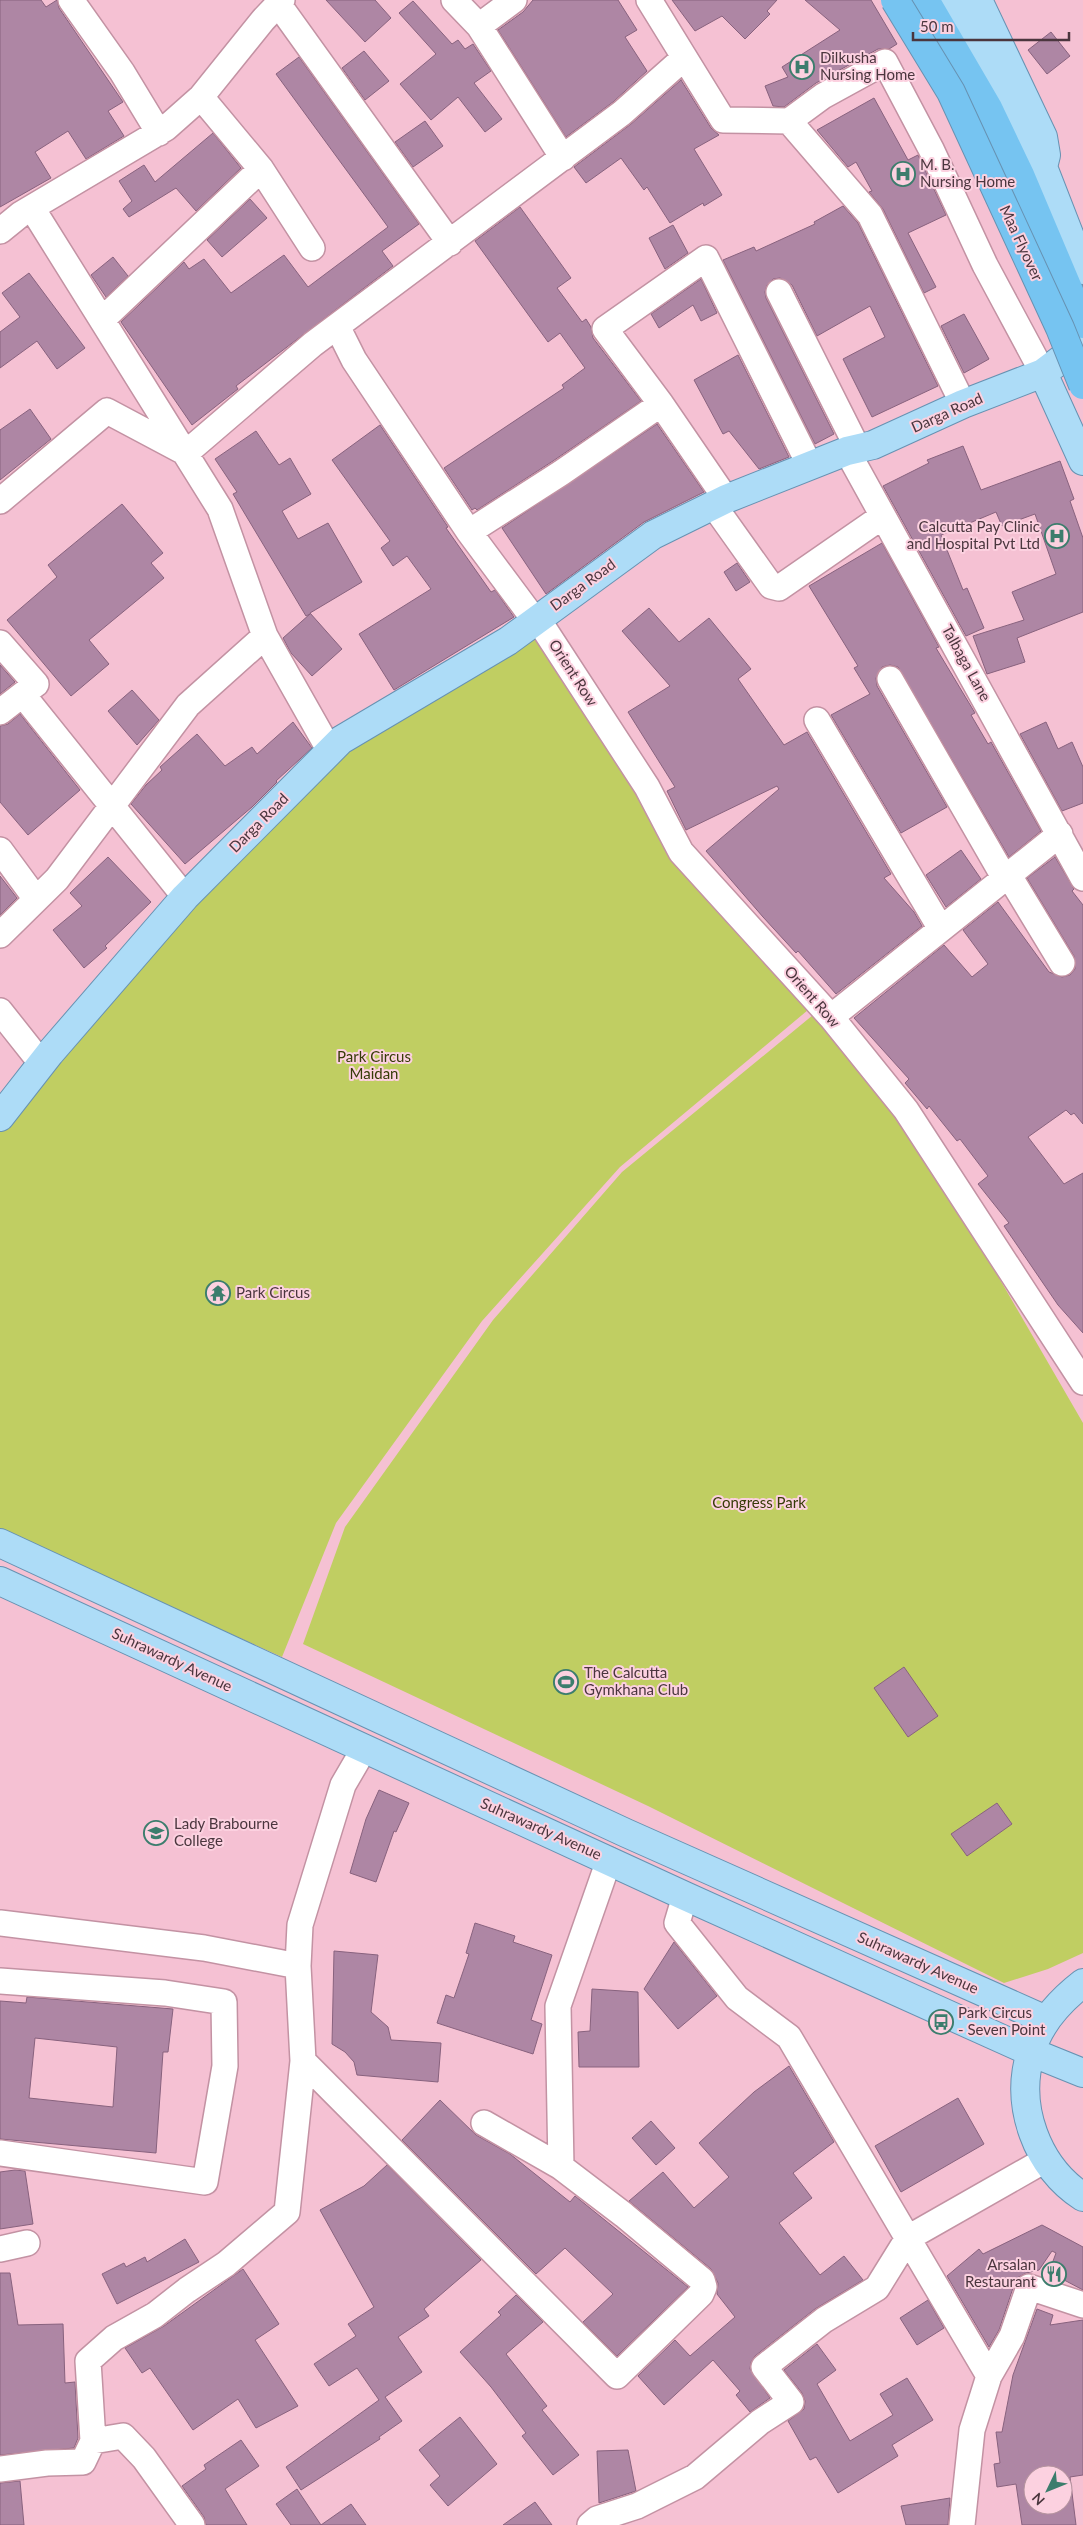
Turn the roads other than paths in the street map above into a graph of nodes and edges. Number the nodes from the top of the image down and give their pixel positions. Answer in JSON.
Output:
{"nodes":[{"id":1,"x":71,"y":0,"type":"edge"},
{"id":2,"x":454,"y":0,"type":"edge"},
{"id":3,"x":514,"y":0,"type":"edge"},
{"id":4,"x":649,"y":0,"type":"edge"},
{"id":5,"x":895,"y":0,"type":"edge"},
{"id":6,"x":925,"y":0,"type":"edge"},
{"id":7,"x":949,"y":0,"type":"edge"},
{"id":8,"x":978,"y":0,"type":"edge"},
{"id":9,"x":280,"y":3,"type":"edge"},
{"id":10,"x":479,"y":26,"type":"junction"},
{"id":11,"x":684,"y":58,"type":"junction"},
{"id":12,"x":201,"y":97,"type":"junction"},
{"id":13,"x":789,"y":121,"type":"junction"},
{"id":14,"x":160,"y":133,"type":"junction"},
{"id":15,"x":563,"y":158,"type":"junction"},
{"id":16,"x":1043,"y":167,"type":"junction"},
{"id":17,"x":261,"y":169,"type":"junction"},
{"id":18,"x":32,"y":208,"type":"junction"},
{"id":19,"x":0,"y":231,"type":"edge"},
{"id":20,"x":450,"y":243,"type":"junction"},
{"id":21,"x":312,"y":248,"type":"dead end"},
{"id":22,"x":1083,"y":270,"type":"edge"},
{"id":23,"x":779,"y":292,"type":"dead end"},
{"id":24,"x":103,"y":319,"type":"junction"},
{"id":25,"x":1083,"y":324,"type":"edge"},
{"id":26,"x":338,"y":328,"type":"junction"},
{"id":27,"x":1083,"y":343,"type":"edge"},
{"id":28,"x":1044,"y":373,"type":"junction"},
{"id":29,"x":1083,"y":385,"type":"edge"},
{"id":30,"x":661,"y":404,"type":"junction"},
{"id":31,"x":963,"y":404,"type":"junction"},
{"id":32,"x":852,"y":450,"type":"junction"},
{"id":33,"x":186,"y":453,"type":"junction"},
{"id":34,"x":1083,"y":461,"type":"edge"},
{"id":35,"x":810,"y":466,"type":"junction"},
{"id":36,"x":0,"y":502,"type":"edge"},
{"id":37,"x":720,"y":502,"type":"junction"},
{"id":38,"x":883,"y":516,"type":"junction"},
{"id":39,"x":469,"y":532,"type":"junction"},
{"id":40,"x":536,"y":620,"type":"junction"},
{"id":41,"x":265,"y":636,"type":"junction"},
{"id":42,"x":0,"y":643,"type":"edge"},
{"id":43,"x":890,"y":679,"type":"dead end"},
{"id":44,"x":31,"y":706,"type":"dead end"},
{"id":45,"x":0,"y":712,"type":"edge"},
{"id":46,"x":817,"y":720,"type":"dead end"},
{"id":47,"x":330,"y":751,"type":"junction"},
{"id":48,"x":112,"y":806,"type":"junction"},
{"id":49,"x":1060,"y":834,"type":"junction"},
{"id":50,"x":0,"y":850,"type":"edge"},
{"id":51,"x":1006,"y":876,"type":"junction"},
{"id":52,"x":1083,"y":878,"type":"edge"},
{"id":53,"x":185,"y":897,"type":"junction"},
{"id":54,"x":36,"y":899,"type":"junction"},
{"id":55,"x":940,"y":928,"type":"junction"},
{"id":56,"x":0,"y":935,"type":"edge"},
{"id":57,"x":1062,"y":963,"type":"dead end"},
{"id":58,"x":0,"y":1011,"type":"edge"},
{"id":59,"x":831,"y":1017,"type":"junction"},
{"id":60,"x":42,"y":1064,"type":"junction"},
{"id":61,"x":0,"y":1117,"type":"edge"},
{"id":62,"x":1083,"y":1382,"type":"edge"},
{"id":63,"x":0,"y":1543,"type":"edge"},
{"id":64,"x":0,"y":1581,"type":"edge"},
{"id":65,"x":364,"y":1748,"type":"junction"},
{"id":66,"x":609,"y":1860,"type":"junction"},
{"id":67,"x":685,"y":1896,"type":"junction"},
{"id":68,"x":0,"y":1923,"type":"edge"},
{"id":69,"x":298,"y":1966,"type":"junction"},
{"id":70,"x":0,"y":1981,"type":"edge"},
{"id":71,"x":1083,"y":1983,"type":"edge"},
{"id":72,"x":1046,"y":2020,"type":"junction"},
{"id":73,"x":1030,"y":2052,"type":"junction"},
{"id":74,"x":303,"y":2061,"type":"junction"},
{"id":75,"x":1083,"y":2073,"type":"edge"},
{"id":76,"x":484,"y":2123,"type":"dead end"},
{"id":77,"x":0,"y":2153,"type":"edge"},
{"id":78,"x":1045,"y":2160,"type":"junction"},
{"id":79,"x":560,"y":2167,"type":"junction"},
{"id":80,"x":1083,"y":2197,"type":"edge"},
{"id":81,"x":908,"y":2238,"type":"junction"},
{"id":82,"x":28,"y":2243,"type":"dead end"},
{"id":83,"x":0,"y":2249,"type":"edge"},
{"id":84,"x":1083,"y":2305,"type":"edge"},
{"id":85,"x":990,"y":2376,"type":"junction"},
{"id":86,"x":93,"y":2441,"type":"junction"},
{"id":87,"x":0,"y":2470,"type":"edge"},
{"id":88,"x":594,"y":2522,"type":"edge"},
{"id":89,"x":192,"y":2525,"type":"edge"},
{"id":90,"x":962,"y":2525,"type":"edge"}],
"edges":[{"from":1,"to":14,"type":"street"},
{"from":2,"to":10,"type":"street"},
{"from":3,"to":10,"type":"street"},
{"from":4,"to":11,"type":"street"},
{"from":5,"to":29,"type":"highway","name":"Maa Flyover","bridge":true},
{"from":6,"to":25,"type":"highway","name":"Maa Flyover"},
{"from":7,"to":16,"type":"main road"},
{"from":8,"to":16,"type":"main road"},
{"from":9,"to":12,"type":"street"},
{"from":9,"to":20,"type":"street"},
{"from":10,"to":15,"type":"street"},
{"from":11,"to":13,"type":"street"},
{"from":11,"to":15,"type":"street"},
{"from":12,"to":14,"type":"street"},
{"from":12,"to":17,"type":"street"},
{"from":13,"to":28,"type":"street"},
{"from":13,"to":31,"type":"street"},
{"from":14,"to":18,"type":"street"},
{"from":15,"to":20,"type":"street"},
{"from":16,"to":22,"type":"main road"},
{"from":17,"to":21,"type":"street"},
{"from":17,"to":24,"type":"street"},
{"from":18,"to":19,"type":"street"},
{"from":18,"to":24,"type":"street"},
{"from":20,"to":26,"type":"street"},
{"from":23,"to":32,"type":"street","name":"Talbaga Lane"},
{"from":24,"to":33,"type":"street"},
{"from":26,"to":33,"type":"street"},
{"from":26,"to":39,"type":"street","name":"Orient Row"},
{"from":27,"to":28,"type":"main road","name":"Darga Road"},
{"from":28,"to":31,"type":"main road","name":"Darga Road"},
{"from":28,"to":34,"type":"main road"},
{"from":30,"to":35,"type":"street"},
{"from":30,"to":37,"type":"street"},
{"from":30,"to":39,"type":"street"},
{"from":31,"to":32,"type":"main road","name":"Darga Road"},
{"from":32,"to":35,"type":"main road","name":"Darga Road"},
{"from":32,"to":38,"type":"street","name":"Talbaga Lane"},
{"from":33,"to":36,"type":"street"},
{"from":33,"to":41,"type":"street"},
{"from":35,"to":37,"type":"main road","name":"Darga Road"},
{"from":37,"to":38,"type":"street"},
{"from":37,"to":40,"type":"main road","name":"Darga Road"},
{"from":38,"to":49,"type":"street","name":"Talbaga Lane"},
{"from":39,"to":40,"type":"street","name":"Orient Row"},
{"from":40,"to":47,"type":"main road","name":"Darga Road"},
{"from":40,"to":59,"type":"street","name":"Orient Row"},
{"from":41,"to":47,"type":"street"},
{"from":41,"to":48,"type":"street"},
{"from":42,"to":45,"type":"street"},
{"from":43,"to":51,"type":"street"},
{"from":44,"to":48,"type":"street"},
{"from":46,"to":55,"type":"street"},
{"from":47,"to":53,"type":"main road","name":"Darga Road"},
{"from":48,"to":53,"type":"street"},
{"from":48,"to":54,"type":"street"},
{"from":49,"to":51,"type":"street"},
{"from":49,"to":52,"type":"street","name":"Talbaga Lane"},
{"from":50,"to":54,"type":"street"},
{"from":51,"to":55,"type":"street"},
{"from":51,"to":57,"type":"street"},
{"from":53,"to":60,"type":"main road","name":"Darga Road"},
{"from":54,"to":56,"type":"street"},
{"from":55,"to":59,"type":"street"},
{"from":58,"to":60,"type":"street"},
{"from":59,"to":62,"type":"street","name":"Orient Row"},
{"from":60,"to":61,"type":"main road","name":"Darga Road"},
{"from":63,"to":72,"type":"main road","name":"Suhrawardy Avenue"},
{"from":64,"to":65,"type":"main road","name":"Suhrawardy Avenue"},
{"from":65,"to":66,"type":"main road","name":"Suhrawardy Avenue"},
{"from":65,"to":69,"type":"street"},
{"from":66,"to":67,"type":"main road","name":"Suhrawardy Avenue"},
{"from":66,"to":79,"type":"street"},
{"from":67,"to":73,"type":"main road","name":"Suhrawardy Avenue"},
{"from":67,"to":81,"type":"street"},
{"from":68,"to":69,"type":"street"},
{"from":69,"to":74,"type":"street"},
{"from":70,"to":77,"type":"street"},
{"from":71,"to":72,"type":"main road"},
{"from":72,"to":73,"type":"main road"},
{"from":73,"to":75,"type":"main road","name":"Suhrawardy Avenue"},
{"from":73,"to":78,"type":"main road"},
{"from":74,"to":79,"type":"street"},
{"from":74,"to":86,"type":"street"},
{"from":76,"to":79,"type":"street"},
{"from":78,"to":80,"type":"main road"},
{"from":78,"to":81,"type":"street"},
{"from":81,"to":85,"type":"street"},
{"from":81,"to":88,"type":"street"},
{"from":82,"to":83,"type":"street"},
{"from":84,"to":85,"type":"street"},
{"from":85,"to":90,"type":"street"},
{"from":86,"to":87,"type":"street"},
{"from":86,"to":89,"type":"street"}]}
